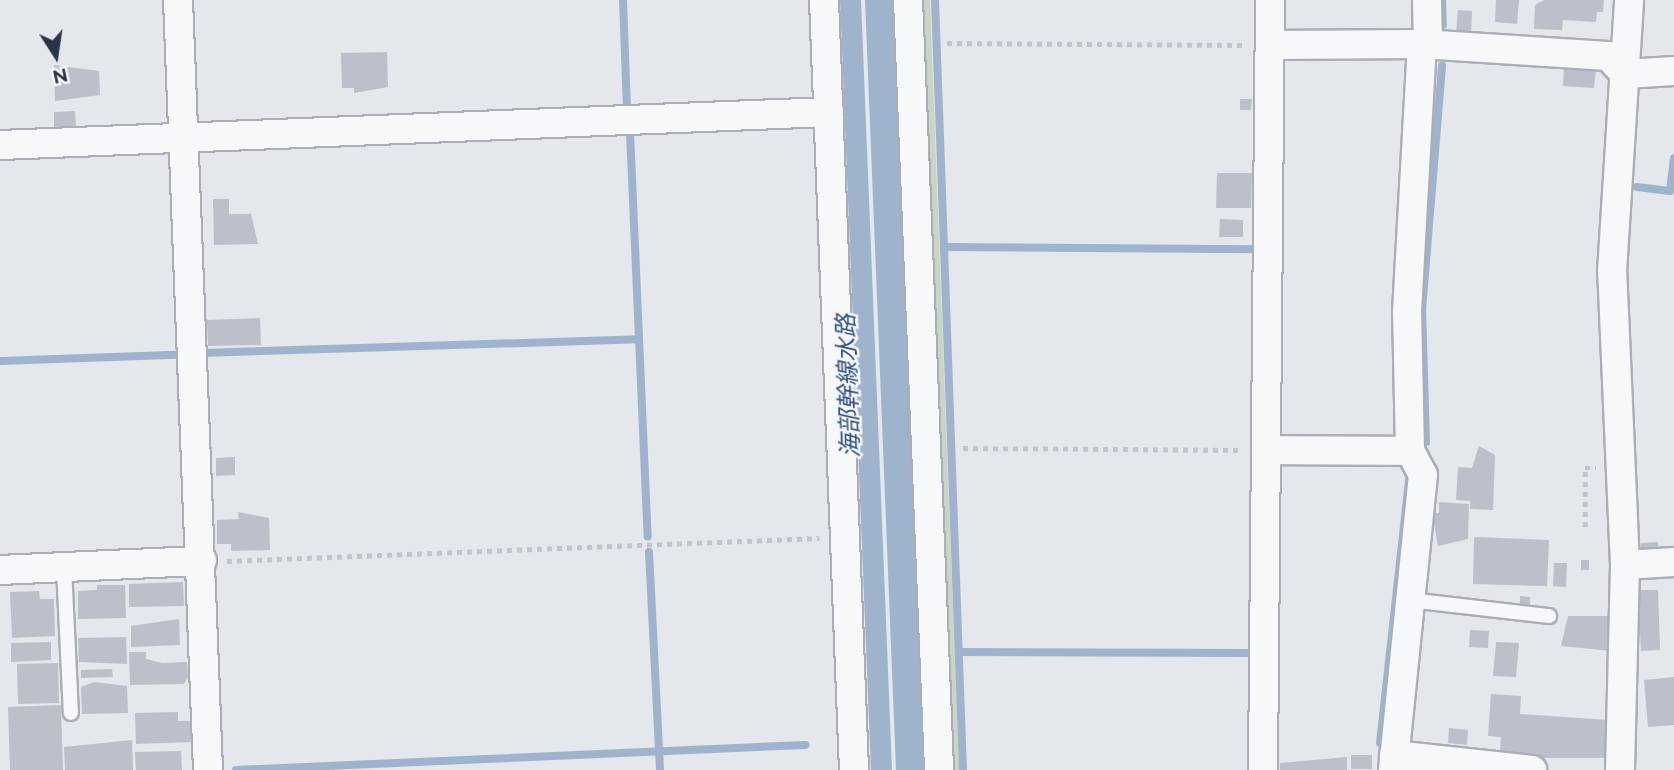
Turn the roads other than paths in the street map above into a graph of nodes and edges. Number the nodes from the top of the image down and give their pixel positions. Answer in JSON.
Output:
{"nodes":[{"id":1,"x":178,"y":0,"type":"edge"},
{"id":2,"x":824,"y":0,"type":"edge"},
{"id":3,"x":908,"y":0,"type":"edge"},
{"id":4,"x":1270,"y":0,"type":"edge"},
{"id":5,"x":1427,"y":0,"type":"edge"},
{"id":6,"x":1629,"y":0,"type":"edge"},
{"id":7,"x":1425,"y":44,"type":"junction"},
{"id":8,"x":1270,"y":45,"type":"junction"},
{"id":9,"x":1674,"y":71,"type":"edge"},
{"id":10,"x":1625,"y":74,"type":"junction"},
{"id":11,"x":829,"y":112,"type":"junction"},
{"id":12,"x":184,"y":140,"type":"junction"},
{"id":13,"x":0,"y":145,"type":"edge"},
{"id":14,"x":1266,"y":450,"type":"junction"},
{"id":15,"x":1410,"y":451,"type":"junction"},
{"id":16,"x":202,"y":561,"type":"junction"},
{"id":17,"x":1674,"y":562,"type":"edge"},
{"id":18,"x":1625,"y":565,"type":"junction"},
{"id":19,"x":64,"y":567,"type":"junction"},
{"id":20,"x":0,"y":570,"type":"edge"},
{"id":21,"x":1410,"y":600,"type":"junction"},
{"id":22,"x":1549,"y":616,"type":"dead end"},
{"id":23,"x":71,"y":713,"type":"dead end"},
{"id":24,"x":1393,"y":762,"type":"edge"},
{"id":25,"x":208,"y":770,"type":"edge"},
{"id":26,"x":854,"y":770,"type":"edge"},
{"id":27,"x":939,"y":770,"type":"edge"},
{"id":28,"x":1263,"y":770,"type":"edge"},
{"id":29,"x":1532,"y":770,"type":"edge"},
{"id":30,"x":1620,"y":770,"type":"edge"}],
"edges":[{"from":1,"to":12,"type":"street"},
{"from":2,"to":11,"type":"street"},
{"from":3,"to":27,"type":"street"},
{"from":4,"to":8,"type":"street"},
{"from":5,"to":7,"type":"street"},
{"from":6,"to":10,"type":"street"},
{"from":7,"to":8,"type":"street"},
{"from":7,"to":10,"type":"street"},
{"from":7,"to":15,"type":"street"},
{"from":8,"to":14,"type":"street"},
{"from":9,"to":10,"type":"street"},
{"from":10,"to":18,"type":"street"},
{"from":11,"to":12,"type":"street"},
{"from":11,"to":26,"type":"street"},
{"from":12,"to":13,"type":"street"},
{"from":12,"to":16,"type":"street"},
{"from":14,"to":15,"type":"street"},
{"from":14,"to":28,"type":"street"},
{"from":15,"to":21,"type":"street"},
{"from":16,"to":19,"type":"street"},
{"from":16,"to":25,"type":"street"},
{"from":17,"to":18,"type":"street"},
{"from":18,"to":30,"type":"street"},
{"from":19,"to":20,"type":"street"},
{"from":19,"to":23,"type":"lane"},
{"from":21,"to":22,"type":"lane"},
{"from":21,"to":24,"type":"street"},
{"from":24,"to":29,"type":"street"}]}
